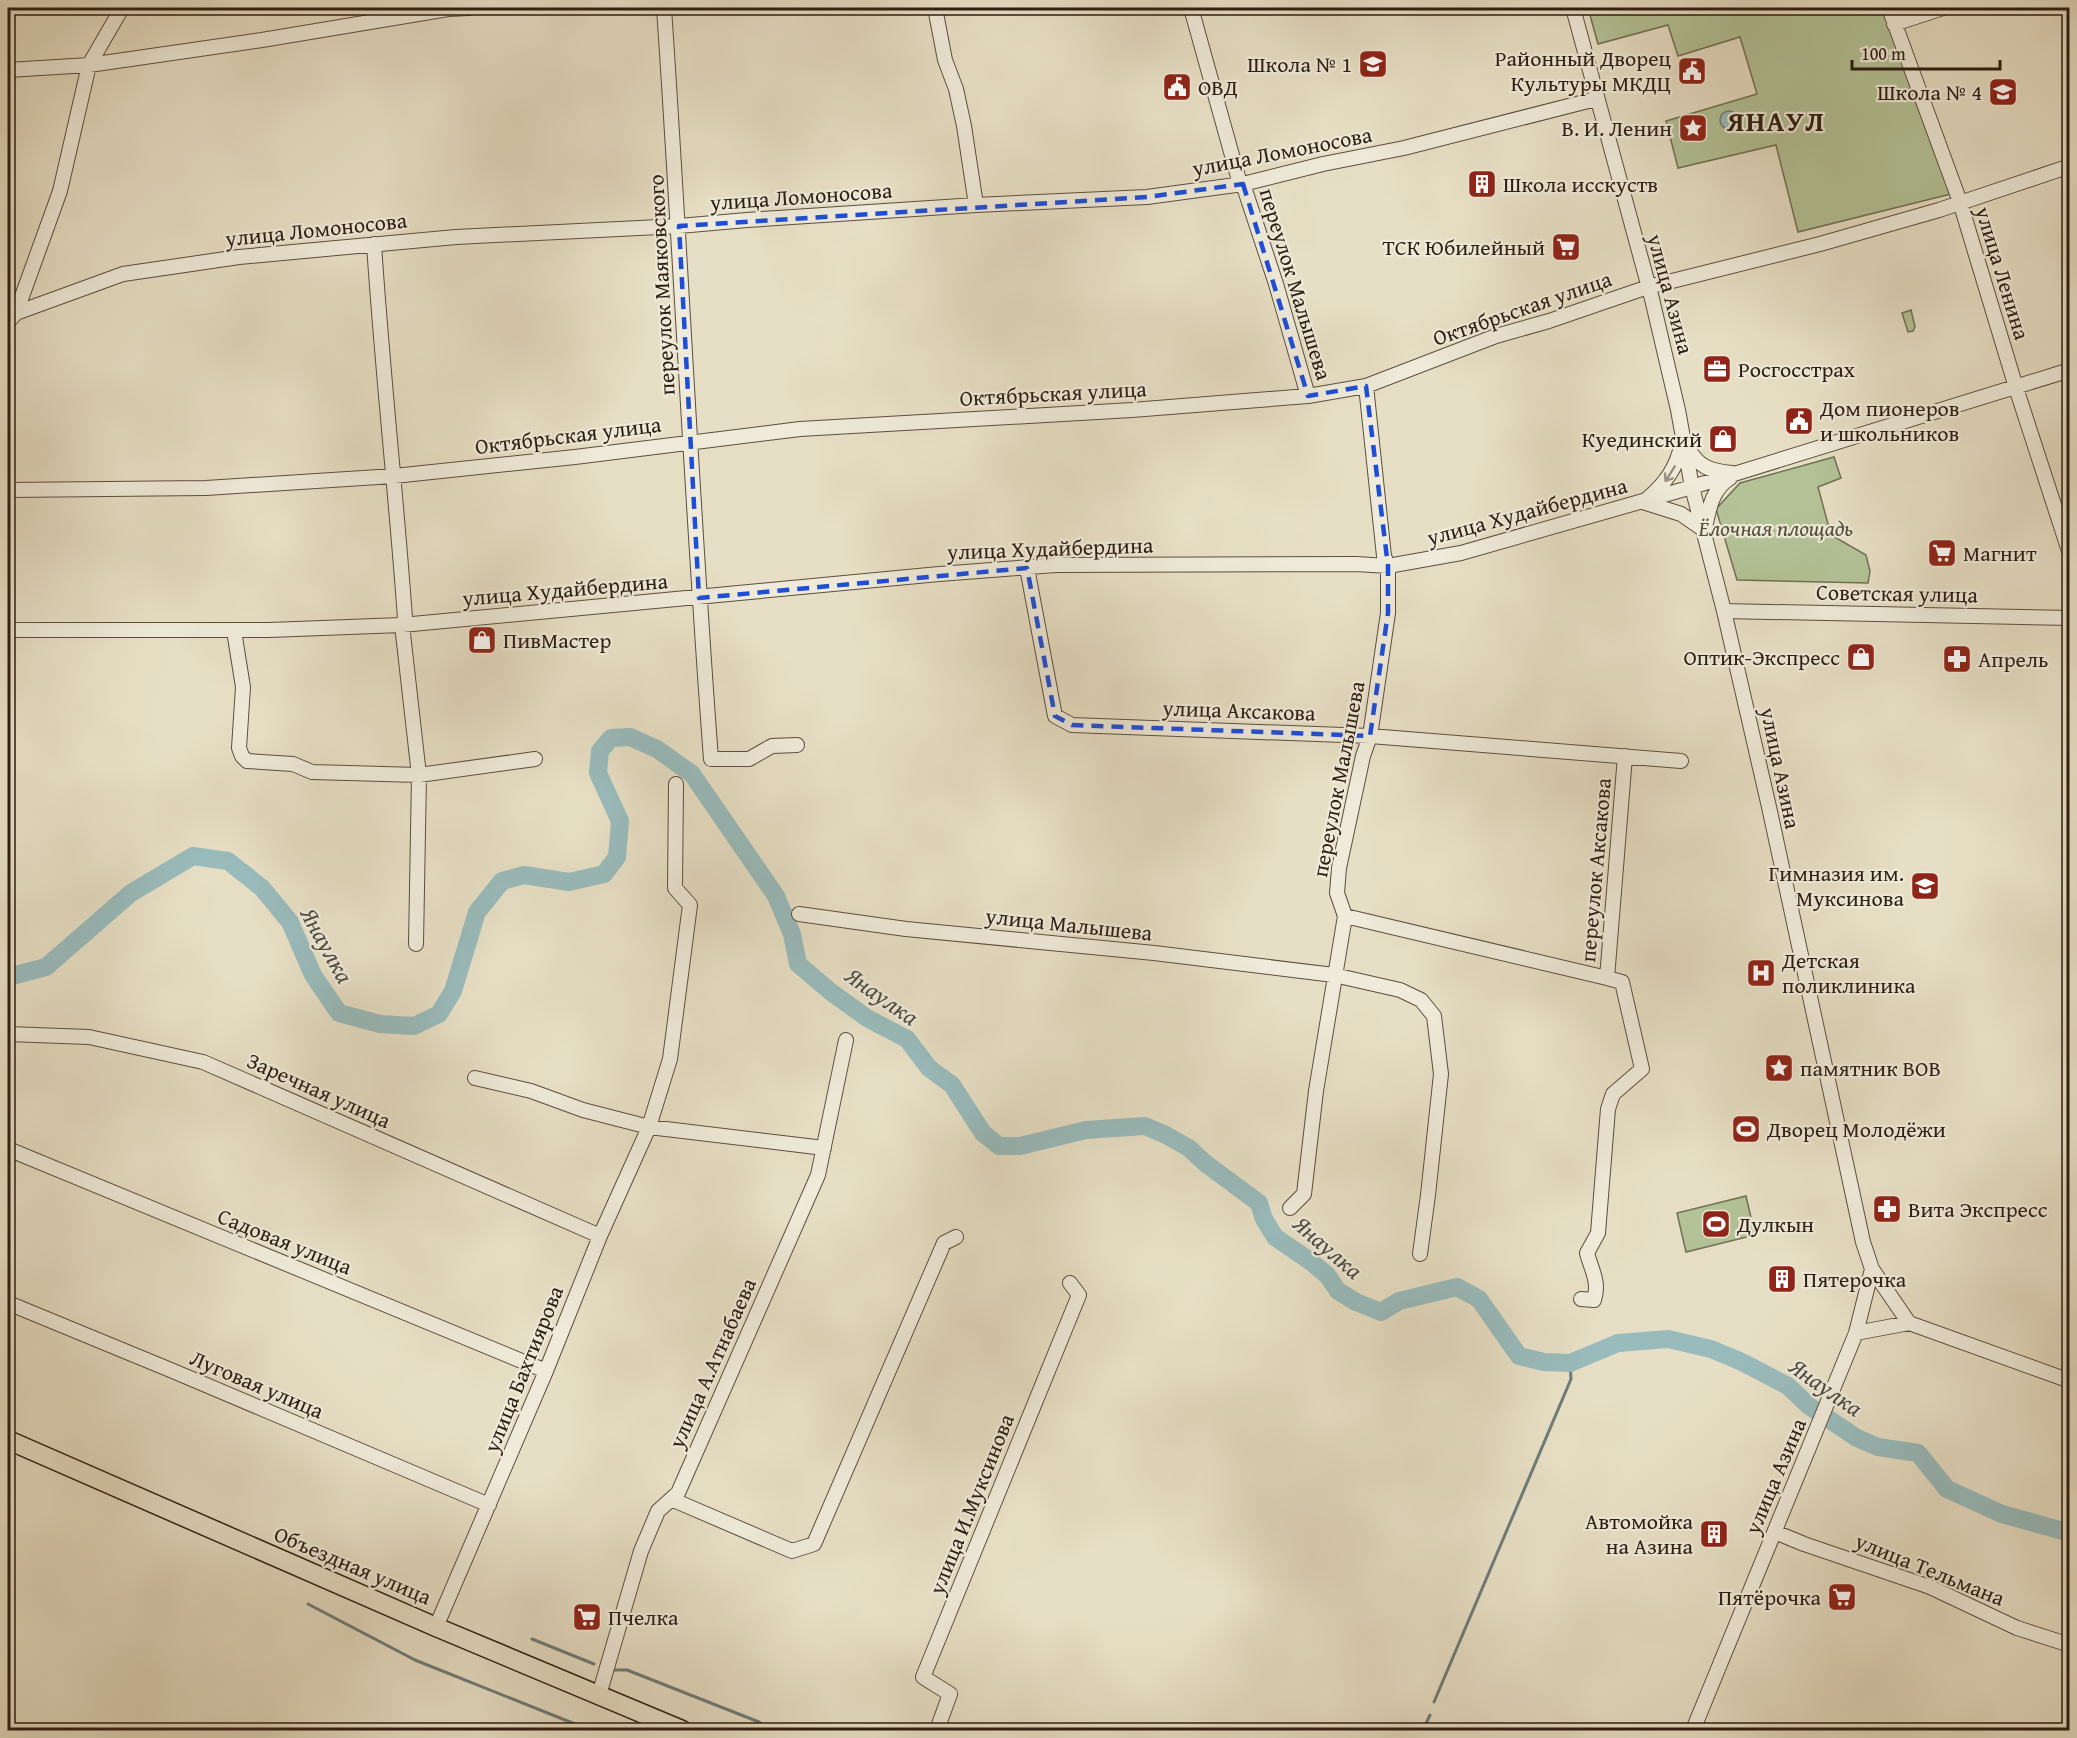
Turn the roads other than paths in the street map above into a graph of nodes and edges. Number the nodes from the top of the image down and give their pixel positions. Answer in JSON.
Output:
{"nodes":[{"id":1,"x":120,"y":8,"type":"edge"},
{"id":2,"x":469,"y":8,"type":"edge"},
{"id":3,"x":664,"y":8,"type":"edge"},
{"id":4,"x":935,"y":8,"type":"edge"},
{"id":5,"x":1191,"y":8,"type":"edge"},
{"id":6,"x":1573,"y":8,"type":"edge"},
{"id":7,"x":1889,"y":8,"type":"edge"},
{"id":8,"x":1942,"y":8,"type":"edge"},
{"id":9,"x":1894,"y":24,"type":"junction"},
{"id":10,"x":89,"y":65,"type":"junction"},
{"id":11,"x":8,"y":70,"type":"edge"},
{"id":12,"x":1596,"y":99,"type":"junction"},
{"id":13,"x":2070,"y":166,"type":"edge"},
{"id":14,"x":1242,"y":184,"type":"junction"},
{"id":15,"x":1960,"y":201,"type":"junction"},
{"id":16,"x":976,"y":206,"type":"junction"},
{"id":17,"x":679,"y":226,"type":"junction"},
{"id":18,"x":374,"y":244,"type":"junction"},
{"id":19,"x":1648,"y":287,"type":"junction"},
{"id":20,"x":10,"y":316,"type":"edge"},
{"id":21,"x":2070,"y":370,"type":"edge"},
{"id":22,"x":1366,"y":386,"type":"junction"},
{"id":23,"x":2016,"y":387,"type":"junction"},
{"id":24,"x":1308,"y":396,"type":"junction"},
{"id":25,"x":1683,"y":438,"type":"junction"},
{"id":26,"x":691,"y":441,"type":"junction"},
{"id":27,"x":1737,"y":473,"type":"junction"},
{"id":28,"x":394,"y":476,"type":"junction"},
{"id":29,"x":1692,"y":488,"type":"junction"},
{"id":30,"x":8,"y":490,"type":"edge"},
{"id":31,"x":1643,"y":502,"type":"junction"},
{"id":32,"x":1704,"y":530,"type":"junction"},
{"id":33,"x":2070,"y":554,"type":"edge"},
{"id":34,"x":1388,"y":566,"type":"junction"},
{"id":35,"x":1027,"y":568,"type":"junction"},
{"id":36,"x":699,"y":598,"type":"junction"},
{"id":37,"x":1724,"y":611,"type":"junction"},
{"id":38,"x":2070,"y":618,"type":"edge"},
{"id":39,"x":402,"y":625,"type":"junction"},
{"id":40,"x":8,"y":630,"type":"edge"},
{"id":41,"x":234,"y":631,"type":"junction"},
{"id":42,"x":1370,"y":736,"type":"junction"},
{"id":43,"x":797,"y":745,"type":"dead end"},
{"id":44,"x":1626,"y":756,"type":"junction"},
{"id":45,"x":535,"y":759,"type":"dead end"},
{"id":46,"x":1681,"y":761,"type":"dead end"},
{"id":47,"x":419,"y":775,"type":"junction"},
{"id":48,"x":676,"y":784,"type":"dead end"},
{"id":49,"x":799,"y":914,"type":"dead end"},
{"id":50,"x":1345,"y":916,"type":"junction"},
{"id":51,"x":416,"y":944,"type":"dead end"},
{"id":52,"x":1334,"y":975,"type":"junction"},
{"id":53,"x":1607,"y":978,"type":"junction"},
{"id":54,"x":8,"y":1034,"type":"edge"},
{"id":55,"x":846,"y":1040,"type":"dead end"},
{"id":56,"x":475,"y":1078,"type":"dead end"},
{"id":57,"x":649,"y":1127,"type":"junction"},
{"id":58,"x":824,"y":1148,"type":"junction"},
{"id":59,"x":8,"y":1149,"type":"edge"},
{"id":60,"x":1290,"y":1208,"type":"dead end"},
{"id":61,"x":600,"y":1236,"type":"junction"},
{"id":62,"x":956,"y":1237,"type":"dead end"},
{"id":63,"x":1420,"y":1254,"type":"dead end"},
{"id":64,"x":1872,"y":1269,"type":"junction"},
{"id":65,"x":1070,"y":1283,"type":"dead end"},
{"id":66,"x":1581,"y":1299,"type":"dead end"},
{"id":67,"x":8,"y":1303,"type":"edge"},
{"id":68,"x":1909,"y":1323,"type":"junction"},
{"id":69,"x":1856,"y":1334,"type":"junction"},
{"id":70,"x":546,"y":1371,"type":"junction"},
{"id":71,"x":2070,"y":1381,"type":"edge"},
{"id":72,"x":8,"y":1440,"type":"edge"},
{"id":73,"x":671,"y":1499,"type":"junction"},
{"id":74,"x":489,"y":1505,"type":"junction"},
{"id":75,"x":1775,"y":1532,"type":"junction"},
{"id":76,"x":436,"y":1627,"type":"junction"},
{"id":77,"x":2070,"y":1645,"type":"edge"},
{"id":78,"x":599,"y":1695,"type":"junction"},
{"id":79,"x":682,"y":1731,"type":"edge"},
{"id":80,"x":937,"y":1731,"type":"edge"},
{"id":81,"x":1693,"y":1731,"type":"edge"}],
"edges":[{"from":1,"to":10,"type":"street"},
{"from":2,"to":10,"type":"street"},
{"from":3,"to":17,"type":"street","name":"переулок Маяковского"},
{"from":4,"to":16,"type":"street"},
{"from":5,"to":14,"type":"street","name":"переулок Малышева"},
{"from":6,"to":12,"type":"street","name":"улица Азина"},
{"from":7,"to":9,"type":"street","name":"улица Ленина"},
{"from":8,"to":9,"type":"street"},
{"from":9,"to":15,"type":"street","name":"улица Ленина"},
{"from":10,"to":11,"type":"street"},
{"from":10,"to":20,"type":"street"},
{"from":12,"to":14,"type":"street","name":"улица Ломоносова"},
{"from":12,"to":19,"type":"street","name":"улица Азина"},
{"from":13,"to":15,"type":"street","name":"Октябрьская улица"},
{"from":14,"to":16,"type":"street","name":"улица Ломоносова"},
{"from":14,"to":24,"type":"street","name":"переулок Малышева"},
{"from":15,"to":19,"type":"street","name":"Октябрьская улица"},
{"from":15,"to":23,"type":"street","name":"улица Ленина"},
{"from":16,"to":17,"type":"street","name":"улица Ломоносова"},
{"from":17,"to":18,"type":"street","name":"улица Ломоносова"},
{"from":17,"to":26,"type":"street","name":"переулок Маяковского"},
{"from":18,"to":20,"type":"street","name":"улица Ломоносова"},
{"from":18,"to":28,"type":"street"},
{"from":19,"to":22,"type":"street","name":"Октябрьская улица"},
{"from":19,"to":25,"type":"street","name":"улица Азина"},
{"from":21,"to":23,"type":"street","name":"улица Худайбердина"},
{"from":22,"to":24,"type":"street","name":"Октябрьская улица"},
{"from":22,"to":34,"type":"street","name":"переулок Малышева"},
{"from":23,"to":27,"type":"street","name":"улица Худайбердина"},
{"from":23,"to":33,"type":"street","name":"улица Ленина"},
{"from":24,"to":26,"type":"street","name":"Октябрьская улица"},
{"from":25,"to":27,"type":"street"},
{"from":25,"to":29,"type":"street","name":"улица Азина"},
{"from":25,"to":31,"type":"street","one_way":true},
{"from":26,"to":28,"type":"street","name":"Октябрьская улица"},
{"from":26,"to":36,"type":"street","name":"переулок Маяковского"},
{"from":27,"to":29,"type":"street","name":"улица Худайбердина"},
{"from":27,"to":32,"type":"street"},
{"from":28,"to":30,"type":"street","name":"Октябрьская улица"},
{"from":28,"to":39,"type":"street"},
{"from":29,"to":31,"type":"street","name":"улица Худайбердина"},
{"from":29,"to":32,"type":"street","name":"улица Азина"},
{"from":31,"to":32,"type":"street"},
{"from":31,"to":34,"type":"street","name":"улица Худайбердина"},
{"from":32,"to":37,"type":"street","name":"улица Азина"},
{"from":34,"to":35,"type":"street","name":"улица Худайбердина"},
{"from":34,"to":42,"type":"street","name":"переулок Малышева"},
{"from":35,"to":36,"type":"street","name":"улица Худайбердина"},
{"from":35,"to":42,"type":"street","name":"улица Аксакова"},
{"from":36,"to":39,"type":"street","name":"улица Худайбердина"},
{"from":36,"to":43,"type":"street","name":"переулок Маяковского"},
{"from":37,"to":38,"type":"street","name":"Советская улица"},
{"from":37,"to":64,"type":"street","name":"улица Азина"},
{"from":39,"to":41,"type":"street","name":"улица Худайбердина"},
{"from":39,"to":47,"type":"street"},
{"from":40,"to":41,"type":"street","name":"улица Худайбердина"},
{"from":41,"to":47,"type":"street"},
{"from":42,"to":44,"type":"street","name":"улица Аксакова"},
{"from":42,"to":50,"type":"street","name":"переулок Малышева"},
{"from":44,"to":46,"type":"street","name":"улица Аксакова"},
{"from":44,"to":53,"type":"street","name":"переулок Аксакова"},
{"from":45,"to":47,"type":"street"},
{"from":47,"to":51,"type":"street"},
{"from":48,"to":57,"type":"street","name":"улица Бахтиярова"},
{"from":49,"to":52,"type":"street","name":"улица Малышева"},
{"from":50,"to":52,"type":"street","name":"переулок Малышева"},
{"from":50,"to":53,"type":"street"},
{"from":52,"to":60,"type":"street","name":"переулок Малышева"},
{"from":52,"to":63,"type":"street","name":"улица Малышева"},
{"from":53,"to":66,"type":"street","name":"переулок Аксакова"},
{"from":54,"to":61,"type":"street","name":"Заречная улица"},
{"from":55,"to":58,"type":"street","name":"улица А.Атнабаева"},
{"from":56,"to":57,"type":"street"},
{"from":57,"to":58,"type":"street"},
{"from":57,"to":61,"type":"street","name":"улица Бахтиярова"},
{"from":58,"to":73,"type":"street","name":"улица А.Атнабаева"},
{"from":59,"to":70,"type":"street","name":"Садовая улица"},
{"from":61,"to":70,"type":"street","name":"улица Бахтиярова"},
{"from":62,"to":73,"type":"street"},
{"from":64,"to":68,"type":"street"},
{"from":64,"to":69,"type":"street","name":"улица Азина"},
{"from":65,"to":80,"type":"street","name":"улица И.Муксинова"},
{"from":67,"to":74,"type":"street","name":"Луговая улица"},
{"from":68,"to":69,"type":"street"},
{"from":68,"to":71,"type":"street"},
{"from":69,"to":75,"type":"street","name":"улица Азина"},
{"from":70,"to":74,"type":"street","name":"улица Бахтиярова"},
{"from":72,"to":76,"type":"main road","name":"Объездная улица"},
{"from":73,"to":78,"type":"street","name":"улица А.Атнабаева"},
{"from":74,"to":76,"type":"street","name":"улица Бахтиярова"},
{"from":75,"to":77,"type":"street","name":"улица Тельмана"},
{"from":75,"to":81,"type":"street","name":"улица Азина"},
{"from":76,"to":78,"type":"main road","name":"Объездная улица"},
{"from":78,"to":79,"type":"main road","name":"Объездная улица"}]}
